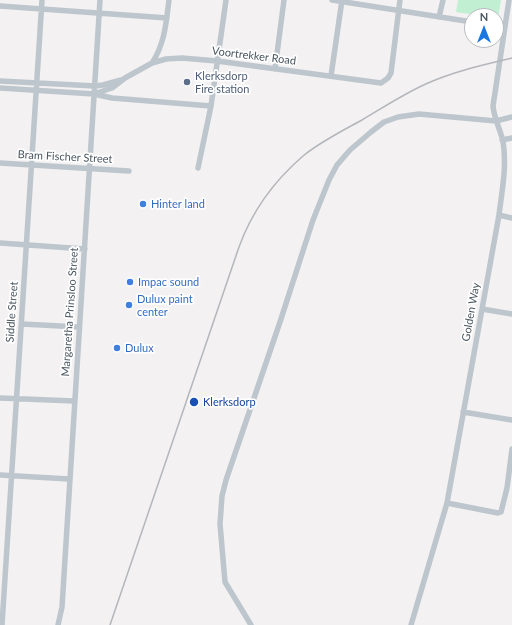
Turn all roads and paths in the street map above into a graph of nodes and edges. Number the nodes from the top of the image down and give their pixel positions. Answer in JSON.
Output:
{"nodes":[{"id":1,"x":42,"y":0,"type":"edge"},
{"id":2,"x":100,"y":0,"type":"edge"},
{"id":3,"x":169,"y":0,"type":"edge"},
{"id":4,"x":226,"y":0,"type":"edge"},
{"id":5,"x":284,"y":0,"type":"edge"},
{"id":6,"x":332,"y":0,"type":"edge"},
{"id":7,"x":400,"y":0,"type":"edge"},
{"id":8,"x":443,"y":0,"type":"edge"},
{"id":9,"x":509,"y":0,"type":"edge"},
{"id":10,"x":342,"y":1,"type":"edge"},
{"id":11,"x":0,"y":6,"type":"edge"},
{"id":12,"x":41,"y":9,"type":"junction"},
{"id":13,"x":399,"y":10,"type":"junction"},
{"id":14,"x":99,"y":13,"type":"junction"},
{"id":15,"x":439,"y":17,"type":"junction"},
{"id":16,"x":167,"y":18,"type":"junction"},
{"id":17,"x":464,"y":21,"type":"edge"},
{"id":18,"x":217,"y":61,"type":"junction"},
{"id":19,"x":152,"y":63,"type":"junction"},
{"id":20,"x":275,"y":69,"type":"junction"},
{"id":21,"x":331,"y":76,"type":"junction"},
{"id":22,"x":125,"y":78,"type":"junction"},
{"id":23,"x":0,"y":81,"type":"edge"},
{"id":24,"x":37,"y":83,"type":"junction"},
{"id":25,"x":95,"y":86,"type":"junction"},
{"id":26,"x":0,"y":88,"type":"edge"},
{"id":27,"x":36,"y":90,"type":"junction"},
{"id":28,"x":94,"y":94,"type":"junction"},
{"id":29,"x":212,"y":106,"type":"junction"},
{"id":30,"x":512,"y":116,"type":"edge"},
{"id":31,"x":496,"y":121,"type":"junction"},
{"id":32,"x":512,"y":138,"type":"edge"},
{"id":33,"x":502,"y":140,"type":"junction"},
{"id":34,"x":0,"y":163,"type":"edge"},
{"id":35,"x":31,"y":166,"type":"junction"},
{"id":36,"x":88,"y":168,"type":"junction"},
{"id":37,"x":198,"y":168,"type":"dead end"},
{"id":38,"x":129,"y":171,"type":"dead end"},
{"id":39,"x":498,"y":215,"type":"junction"},
{"id":40,"x":512,"y":218,"type":"edge"},
{"id":41,"x":0,"y":243,"type":"edge"},
{"id":42,"x":26,"y":245,"type":"junction"},
{"id":43,"x":85,"y":249,"type":"junction"},
{"id":44,"x":482,"y":309,"type":"junction"},
{"id":45,"x":512,"y":314,"type":"edge"},
{"id":46,"x":22,"y":324,"type":"junction"},
{"id":47,"x":79,"y":327,"type":"junction"},
{"id":48,"x":0,"y":398,"type":"edge"},
{"id":49,"x":17,"y":399,"type":"junction"},
{"id":50,"x":74,"y":401,"type":"junction"},
{"id":51,"x":463,"y":412,"type":"junction"},
{"id":52,"x":512,"y":420,"type":"edge"},
{"id":53,"x":512,"y":449,"type":"edge"},
{"id":54,"x":0,"y":475,"type":"edge"},
{"id":55,"x":12,"y":475,"type":"junction"},
{"id":56,"x":69,"y":479,"type":"junction"},
{"id":57,"x":509,"y":488,"type":"edge"},
{"id":58,"x":447,"y":503,"type":"junction"},
{"id":59,"x":2,"y":625,"type":"edge"},
{"id":60,"x":58,"y":625,"type":"edge"},
{"id":61,"x":251,"y":625,"type":"edge"},
{"id":62,"x":411,"y":625,"type":"edge"}],
"edges":[{"from":1,"to":12,"type":"street","name":"Siddle Street"},
{"from":2,"to":14,"type":"street","name":"Margaretha Prinsloo Street"},
{"from":3,"to":16,"type":"street"},
{"from":4,"to":18,"type":"street"},
{"from":5,"to":20,"type":"street"},
{"from":6,"to":10,"type":"street"},
{"from":7,"to":13,"type":"street"},
{"from":8,"to":15,"type":"street"},
{"from":9,"to":31,"type":"street","name":"Golden Way"},
{"from":10,"to":13,"type":"street"},
{"from":10,"to":21,"type":"street"},
{"from":11,"to":12,"type":"street"},
{"from":12,"to":14,"type":"street"},
{"from":12,"to":24,"type":"street","name":"Siddle Street"},
{"from":13,"to":15,"type":"street"},
{"from":13,"to":21,"type":"street","name":"Voortrekker Road"},
{"from":14,"to":16,"type":"street"},
{"from":14,"to":25,"type":"street","name":"Margaretha Prinsloo Street"},
{"from":15,"to":17,"type":"street"},
{"from":16,"to":19,"type":"street"},
{"from":18,"to":19,"type":"street","name":"Voortrekker Road"},
{"from":18,"to":20,"type":"street","name":"Voortrekker Road"},
{"from":18,"to":29,"type":"street"},
{"from":19,"to":22,"type":"street","name":"Voortrekker Road"},
{"from":20,"to":21,"type":"street","name":"Voortrekker Road"},
{"from":22,"to":25,"type":"street","name":"Voortrekker Road"},
{"from":22,"to":28,"type":"street","name":"Voortrekker Road"},
{"from":23,"to":24,"type":"street","name":"Voortrekker Road"},
{"from":24,"to":25,"type":"street","name":"Voortrekker Road"},
{"from":24,"to":27,"type":"street","name":"Siddle Street"},
{"from":25,"to":28,"type":"street","name":"Margaretha Prinsloo Street"},
{"from":26,"to":27,"type":"street"},
{"from":27,"to":28,"type":"street"},
{"from":27,"to":35,"type":"street","name":"Siddle Street"},
{"from":28,"to":29,"type":"street"},
{"from":28,"to":36,"type":"street","name":"Margaretha Prinsloo Street"},
{"from":29,"to":37,"type":"street"},
{"from":30,"to":31,"type":"street"},
{"from":31,"to":33,"type":"street","name":"Golden Way"},
{"from":31,"to":61,"type":"street"},
{"from":32,"to":33,"type":"street"},
{"from":33,"to":39,"type":"street","name":"Golden Way"},
{"from":34,"to":35,"type":"street","name":"Bram Fischer Street"},
{"from":35,"to":36,"type":"street","name":"Bram Fischer Street"},
{"from":35,"to":42,"type":"street","name":"Siddle Street"},
{"from":36,"to":38,"type":"street","name":"Bram Fischer Street"},
{"from":36,"to":43,"type":"street","name":"Margaretha Prinsloo Street"},
{"from":39,"to":40,"type":"street"},
{"from":39,"to":44,"type":"street","name":"Golden Way"},
{"from":41,"to":42,"type":"street"},
{"from":42,"to":43,"type":"street"},
{"from":42,"to":46,"type":"street","name":"Siddle Street"},
{"from":43,"to":47,"type":"street","name":"Margaretha Prinsloo Street"},
{"from":44,"to":45,"type":"street"},
{"from":44,"to":51,"type":"street","name":"Golden Way"},
{"from":46,"to":47,"type":"street"},
{"from":46,"to":49,"type":"street","name":"Siddle Street"},
{"from":47,"to":50,"type":"street","name":"Margaretha Prinsloo Street"},
{"from":48,"to":49,"type":"street"},
{"from":49,"to":50,"type":"street"},
{"from":49,"to":55,"type":"street","name":"Siddle Street"},
{"from":50,"to":56,"type":"street","name":"Margaretha Prinsloo Street"},
{"from":51,"to":52,"type":"street"},
{"from":51,"to":58,"type":"street","name":"Golden Way"},
{"from":53,"to":57,"type":"street"},
{"from":54,"to":55,"type":"street"},
{"from":55,"to":56,"type":"street"},
{"from":55,"to":59,"type":"street","name":"Siddle Street"},
{"from":56,"to":60,"type":"street","name":"Margaretha Prinsloo Street"},
{"from":57,"to":58,"type":"street"},
{"from":58,"to":62,"type":"street","name":"Golden Way"}]}
